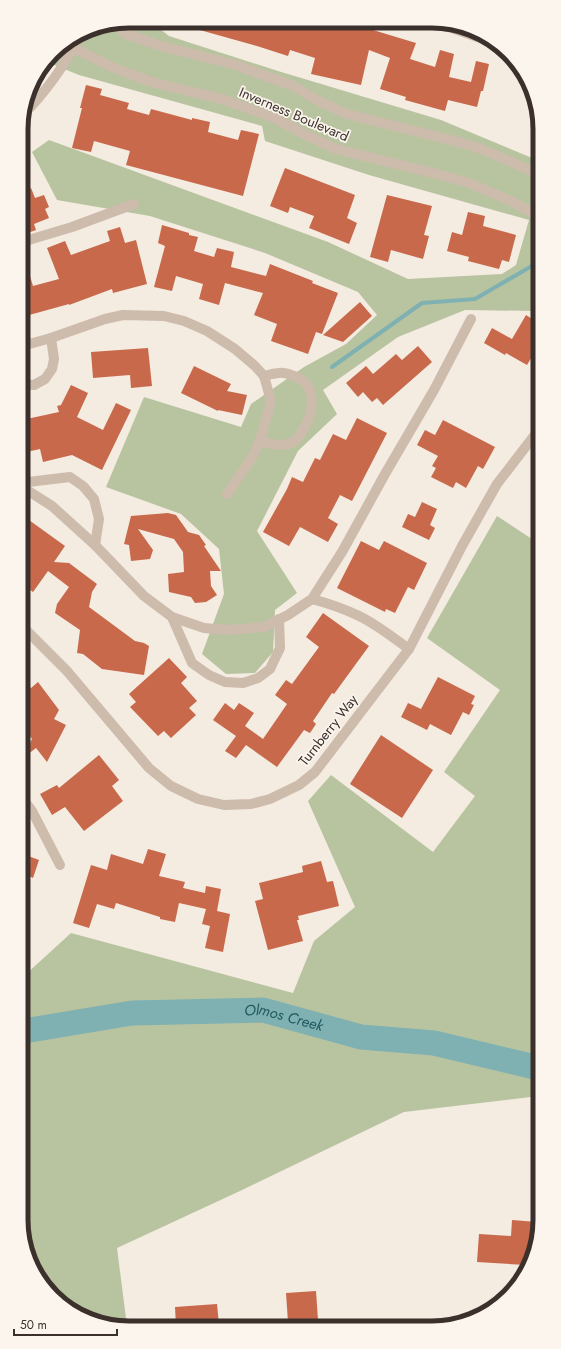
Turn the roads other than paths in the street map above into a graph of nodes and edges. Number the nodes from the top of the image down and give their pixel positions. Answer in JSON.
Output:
{"nodes":[{"id":1,"x":119,"y":28,"type":"edge"},
{"id":2,"x":71,"y":47,"type":"edge"},
{"id":3,"x":67,"y":49,"type":"edge"},
{"id":4,"x":30,"y":108,"type":"edge"},
{"id":5,"x":533,"y":171,"type":"edge"},
{"id":6,"x":134,"y":204,"type":"dead end"},
{"id":7,"x":533,"y":212,"type":"edge"},
{"id":8,"x":28,"y":240,"type":"edge"},
{"id":9,"x":471,"y":319,"type":"dead end"},
{"id":10,"x":51,"y":338,"type":"junction"},
{"id":11,"x":28,"y":344,"type":"edge"},
{"id":12,"x":264,"y":376,"type":"junction"},
{"id":13,"x":28,"y":384,"type":"edge"},
{"id":14,"x":533,"y":437,"type":"edge"},
{"id":15,"x":260,"y":441,"type":"junction"},
{"id":16,"x":28,"y":482,"type":"edge"},
{"id":17,"x":28,"y":491,"type":"edge"},
{"id":18,"x":227,"y":494,"type":"dead end"},
{"id":19,"x":95,"y":546,"type":"junction"},
{"id":20,"x":312,"y":599,"type":"junction"},
{"id":21,"x":172,"y":617,"type":"junction"},
{"id":22,"x":279,"y":619,"type":"junction"},
{"id":23,"x":28,"y":632,"type":"edge"},
{"id":24,"x":409,"y":649,"type":"junction"},
{"id":25,"x":28,"y":806,"type":"edge"},
{"id":26,"x":60,"y":865,"type":"dead end"}],
"edges":[{"from":1,"to":5,"type":"street","name":"Inverness Boulevard"},
{"from":2,"to":7,"type":"street","name":"Inverness Boulevard"},
{"from":3,"to":4,"type":"street"},
{"from":6,"to":8,"type":"street"},
{"from":9,"to":20,"type":"street"},
{"from":10,"to":11,"type":"street"},
{"from":10,"to":12,"type":"street"},
{"from":10,"to":13,"type":"street"},
{"from":12,"to":15,"type":"street"},
{"from":12,"to":15,"type":"street"},
{"from":14,"to":24,"type":"street","name":"Turnberry Way"},
{"from":15,"to":18,"type":"street"},
{"from":16,"to":19,"type":"street"},
{"from":17,"to":19,"type":"street"},
{"from":19,"to":21,"type":"street"},
{"from":20,"to":22,"type":"street"},
{"from":20,"to":24,"type":"street"},
{"from":21,"to":22,"type":"street"},
{"from":21,"to":22,"type":"street"},
{"from":23,"to":24,"type":"street","name":"Turnberry Way"},
{"from":25,"to":26,"type":"street"}]}
